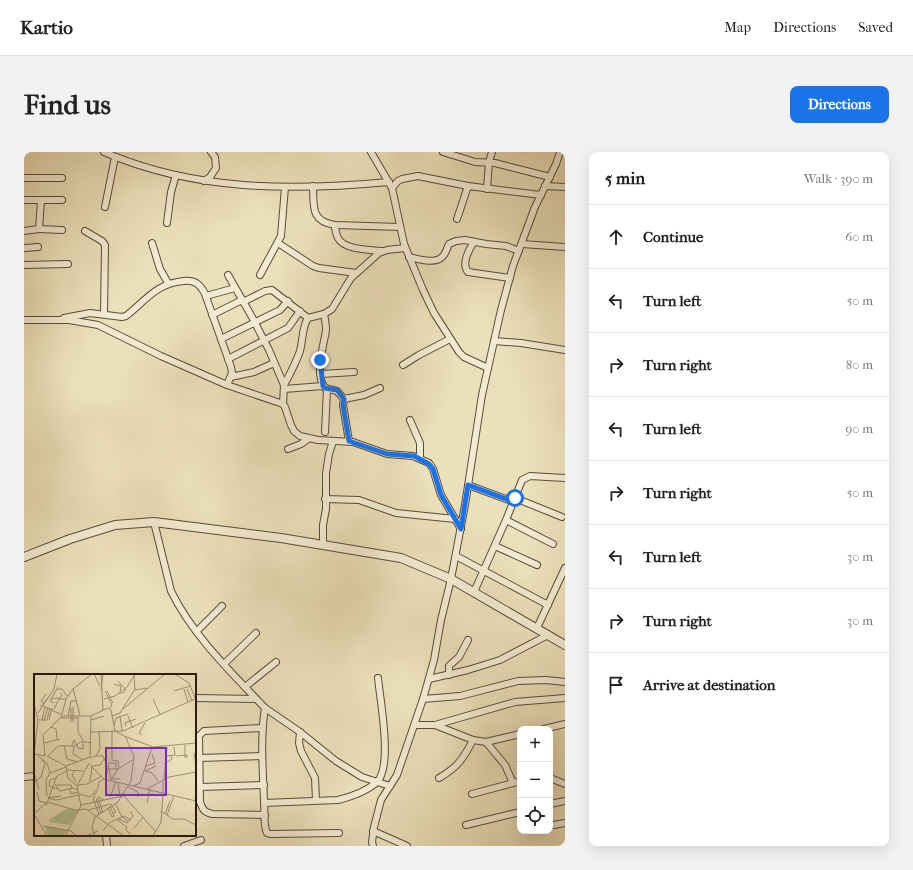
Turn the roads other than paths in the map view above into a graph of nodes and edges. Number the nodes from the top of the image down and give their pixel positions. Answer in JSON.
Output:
{"nodes":[{"id":1,"x":104,"y":152,"type":"edge"},
{"id":2,"x":211,"y":152,"type":"edge"},
{"id":3,"x":371,"y":152,"type":"edge"},
{"id":4,"x":443,"y":152,"type":"edge"},
{"id":5,"x":492,"y":152,"type":"edge"},
{"id":6,"x":560,"y":152,"type":"edge"},
{"id":7,"x":112,"y":155,"type":"edge"},
{"id":8,"x":489,"y":162,"type":"junction"},
{"id":9,"x":176,"y":175,"type":"junction"},
{"id":10,"x":550,"y":177,"type":"junction"},
{"id":11,"x":24,"y":178,"type":"edge"},
{"id":12,"x":62,"y":178,"type":"dead end"},
{"id":13,"x":204,"y":181,"type":"junction"},
{"id":14,"x":389,"y":182,"type":"junction"},
{"id":15,"x":313,"y":186,"type":"junction"},
{"id":16,"x":468,"y":186,"type":"junction"},
{"id":17,"x":545,"y":186,"type":"junction"},
{"id":18,"x":285,"y":187,"type":"junction"},
{"id":19,"x":565,"y":187,"type":"edge"},
{"id":20,"x":392,"y":188,"type":"junction"},
{"id":21,"x":487,"y":189,"type":"junction"},
{"id":22,"x":541,"y":195,"type":"junction"},
{"id":23,"x":24,"y":200,"type":"edge"},
{"id":24,"x":41,"y":200,"type":"junction"},
{"id":25,"x":62,"y":200,"type":"dead end"},
{"id":26,"x":105,"y":207,"type":"dead end"},
{"id":27,"x":457,"y":219,"type":"dead end"},
{"id":28,"x":167,"y":224,"type":"dead end"},
{"id":29,"x":335,"y":225,"type":"junction"},
{"id":30,"x":400,"y":227,"type":"junction"},
{"id":31,"x":39,"y":229,"type":"junction"},
{"id":32,"x":24,"y":230,"type":"edge"},
{"id":33,"x":62,"y":230,"type":"dead end"},
{"id":34,"x":85,"y":231,"type":"dead end"},
{"id":35,"x":474,"y":242,"type":"junction"},
{"id":36,"x":152,"y":243,"type":"dead end"},
{"id":37,"x":278,"y":243,"type":"junction"},
{"id":38,"x":522,"y":244,"type":"junction"},
{"id":39,"x":565,"y":247,"type":"edge"},
{"id":40,"x":24,"y":248,"type":"edge"},
{"id":41,"x":38,"y":248,"type":"dead end"},
{"id":42,"x":405,"y":248,"type":"junction"},
{"id":43,"x":382,"y":251,"type":"junction"},
{"id":44,"x":519,"y":251,"type":"junction"},
{"id":45,"x":409,"y":257,"type":"junction"},
{"id":46,"x":68,"y":264,"type":"dead end"},
{"id":47,"x":24,"y":266,"type":"edge"},
{"id":48,"x":356,"y":273,"type":"junction"},
{"id":49,"x":228,"y":275,"type":"dead end"},
{"id":50,"x":260,"y":275,"type":"dead end"},
{"id":51,"x":510,"y":278,"type":"junction"},
{"id":52,"x":168,"y":283,"type":"junction"},
{"id":53,"x":235,"y":288,"type":"junction"},
{"id":54,"x":206,"y":296,"type":"junction"},
{"id":55,"x":243,"y":301,"type":"junction"},
{"id":56,"x":288,"y":301,"type":"junction"},
{"id":57,"x":300,"y":311,"type":"junction"},
{"id":58,"x":104,"y":314,"type":"junction"},
{"id":59,"x":324,"y":314,"type":"junction"},
{"id":60,"x":212,"y":315,"type":"junction"},
{"id":61,"x":308,"y":318,"type":"junction"},
{"id":62,"x":59,"y":319,"type":"junction"},
{"id":63,"x":24,"y":320,"type":"edge"},
{"id":64,"x":255,"y":322,"type":"junction"},
{"id":65,"x":220,"y":339,"type":"junction"},
{"id":66,"x":450,"y":339,"type":"junction"},
{"id":67,"x":264,"y":341,"type":"junction"},
{"id":68,"x":494,"y":341,"type":"junction"},
{"id":69,"x":565,"y":350,"type":"edge"},
{"id":70,"x":228,"y":359,"type":"junction"},
{"id":71,"x":274,"y":363,"type":"junction"},
{"id":72,"x":403,"y":365,"type":"dead end"},
{"id":73,"x":488,"y":368,"type":"junction"},
{"id":74,"x":354,"y":372,"type":"dead end"},
{"id":75,"x":321,"y":374,"type":"junction"},
{"id":76,"x":231,"y":377,"type":"junction"},
{"id":77,"x":227,"y":385,"type":"junction"},
{"id":78,"x":284,"y":387,"type":"junction"},
{"id":79,"x":325,"y":388,"type":"junction"},
{"id":80,"x":380,"y":388,"type":"dead end"},
{"id":81,"x":344,"y":399,"type":"junction"},
{"id":82,"x":283,"y":404,"type":"junction"},
{"id":83,"x":410,"y":420,"type":"dead end"},
{"id":84,"x":325,"y":432,"type":"dead end"},
{"id":85,"x":308,"y":439,"type":"junction"},
{"id":86,"x":333,"y":441,"type":"junction"},
{"id":87,"x":349,"y":441,"type":"junction"},
{"id":88,"x":288,"y":449,"type":"dead end"},
{"id":89,"x":420,"y":458,"type":"junction"},
{"id":90,"x":565,"y":478,"type":"edge"},
{"id":91,"x":468,"y":485,"type":"junction"},
{"id":92,"x":325,"y":499,"type":"junction"},
{"id":93,"x":515,"y":500,"type":"junction"},
{"id":94,"x":562,"y":517,"type":"dead end"},
{"id":95,"x":456,"y":520,"type":"junction"},
{"id":96,"x":506,"y":520,"type":"junction"},
{"id":97,"x":154,"y":522,"type":"junction"},
{"id":98,"x":461,"y":529,"type":"junction"},
{"id":99,"x":553,"y":544,"type":"dead end"},
{"id":100,"x":323,"y":545,"type":"junction"},
{"id":101,"x":495,"y":546,"type":"junction"},
{"id":102,"x":456,"y":556,"type":"junction"},
{"id":103,"x":24,"y":557,"type":"edge"},
{"id":104,"x":537,"y":565,"type":"dead end"},
{"id":105,"x":565,"y":568,"type":"edge"},
{"id":106,"x":484,"y":571,"type":"junction"},
{"id":107,"x":451,"y":579,"type":"junction"},
{"id":108,"x":474,"y":592,"type":"junction"},
{"id":109,"x":548,"y":605,"type":"junction"},
{"id":110,"x":222,"y":606,"type":"dead end"},
{"id":111,"x":537,"y":628,"type":"junction"},
{"id":112,"x":197,"y":631,"type":"junction"},
{"id":113,"x":256,"y":633,"type":"dead end"},
{"id":114,"x":548,"y":635,"type":"junction"},
{"id":115,"x":468,"y":640,"type":"dead end"},
{"id":116,"x":564,"y":643,"type":"edge"},
{"id":117,"x":276,"y":662,"type":"dead end"},
{"id":118,"x":224,"y":664,"type":"junction"},
{"id":119,"x":449,"y":675,"type":"junction"},
{"id":120,"x":378,"y":678,"type":"dead end"},
{"id":121,"x":429,"y":679,"type":"junction"},
{"id":122,"x":565,"y":682,"type":"edge"},
{"id":123,"x":245,"y":687,"type":"junction"},
{"id":124,"x":196,"y":698,"type":"edge"},
{"id":125,"x":565,"y":698,"type":"edge"},
{"id":126,"x":256,"y":699,"type":"junction"},
{"id":127,"x":424,"y":699,"type":"junction"},
{"id":128,"x":265,"y":708,"type":"junction"},
{"id":129,"x":565,"y":724,"type":"edge"},
{"id":130,"x":415,"y":725,"type":"junction"},
{"id":131,"x":435,"y":725,"type":"junction"},
{"id":132,"x":553,"y":727,"type":"edge"},
{"id":133,"x":262,"y":728,"type":"junction"},
{"id":134,"x":300,"y":732,"type":"junction"},
{"id":135,"x":517,"y":735,"type":"edge"},
{"id":136,"x":473,"y":740,"type":"junction"},
{"id":137,"x":486,"y":742,"type":"junction"},
{"id":138,"x":262,"y":756,"type":"junction"},
{"id":139,"x":199,"y":758,"type":"junction"},
{"id":140,"x":439,"y":778,"type":"dead end"},
{"id":141,"x":553,"y":779,"type":"edge"},
{"id":142,"x":377,"y":781,"type":"junction"},
{"id":143,"x":517,"y":782,"type":"edge"},
{"id":144,"x":513,"y":783,"type":"junction"},
{"id":145,"x":565,"y":784,"type":"edge"},
{"id":146,"x":264,"y":785,"type":"junction"},
{"id":147,"x":390,"y":786,"type":"junction"},
{"id":148,"x":200,"y":787,"type":"junction"},
{"id":149,"x":472,"y":794,"type":"dead end"},
{"id":150,"x":316,"y":800,"type":"junction"},
{"id":151,"x":565,"y":801,"type":"edge"},
{"id":152,"x":264,"y":803,"type":"junction"},
{"id":153,"x":553,"y":803,"type":"edge"},
{"id":154,"x":517,"y":813,"type":"edge"},
{"id":155,"x":265,"y":815,"type":"junction"},
{"id":156,"x":565,"y":823,"type":"edge"},
{"id":157,"x":466,"y":825,"type":"dead end"},
{"id":158,"x":554,"y":825,"type":"dead end"},
{"id":159,"x":373,"y":831,"type":"junction"},
{"id":160,"x":338,"y":833,"type":"dead end"},
{"id":161,"x":106,"y":836,"type":"edge"},
{"id":162,"x":201,"y":840,"type":"dead end"},
{"id":163,"x":107,"y":846,"type":"edge"},
{"id":164,"x":184,"y":846,"type":"edge"},
{"id":165,"x":373,"y":846,"type":"edge"},
{"id":166,"x":407,"y":846,"type":"edge"}],
"edges":[{"from":1,"to":7,"type":"street"},
{"from":2,"to":13,"type":"street"},
{"from":3,"to":14,"type":"street"},
{"from":4,"to":8,"type":"street"},
{"from":5,"to":8,"type":"street"},
{"from":6,"to":10,"type":"street"},
{"from":7,"to":9,"type":"street"},
{"from":7,"to":26,"type":"street"},
{"from":8,"to":10,"type":"street"},
{"from":8,"to":21,"type":"street"},
{"from":9,"to":13,"type":"street"},
{"from":9,"to":28,"type":"street"},
{"from":10,"to":17,"type":"street"},
{"from":11,"to":12,"type":"street"},
{"from":13,"to":18,"type":"street"},
{"from":14,"to":15,"type":"street"},
{"from":14,"to":20,"type":"street"},
{"from":15,"to":18,"type":"street"},
{"from":15,"to":29,"type":"street"},
{"from":16,"to":20,"type":"street"},
{"from":16,"to":21,"type":"street"},
{"from":16,"to":27,"type":"street"},
{"from":17,"to":19,"type":"street"},
{"from":17,"to":22,"type":"street"},
{"from":18,"to":37,"type":"street"},
{"from":20,"to":30,"type":"street"},
{"from":21,"to":22,"type":"street"},
{"from":22,"to":38,"type":"street"},
{"from":23,"to":24,"type":"street"},
{"from":24,"to":25,"type":"street"},
{"from":24,"to":31,"type":"street"},
{"from":29,"to":30,"type":"street"},
{"from":29,"to":43,"type":"street"},
{"from":30,"to":42,"type":"street"},
{"from":31,"to":32,"type":"street"},
{"from":31,"to":33,"type":"street"},
{"from":34,"to":58,"type":"street"},
{"from":35,"to":44,"type":"street"},
{"from":35,"to":45,"type":"street"},
{"from":35,"to":51,"type":"street"},
{"from":36,"to":52,"type":"street"},
{"from":37,"to":48,"type":"street"},
{"from":37,"to":50,"type":"street"},
{"from":38,"to":39,"type":"street"},
{"from":38,"to":44,"type":"street"},
{"from":40,"to":41,"type":"street"},
{"from":42,"to":43,"type":"street"},
{"from":42,"to":45,"type":"street"},
{"from":43,"to":48,"type":"street"},
{"from":44,"to":51,"type":"street"},
{"from":45,"to":66,"type":"street"},
{"from":46,"to":47,"type":"street"},
{"from":48,"to":59,"type":"street"},
{"from":49,"to":53,"type":"street"},
{"from":51,"to":68,"type":"street"},
{"from":52,"to":54,"type":"street"},
{"from":52,"to":58,"type":"street"},
{"from":53,"to":54,"type":"street"},
{"from":53,"to":55,"type":"street"},
{"from":54,"to":60,"type":"street"},
{"from":55,"to":56,"type":"street"},
{"from":55,"to":60,"type":"street"},
{"from":55,"to":64,"type":"street"},
{"from":56,"to":57,"type":"street"},
{"from":56,"to":64,"type":"street"},
{"from":57,"to":61,"type":"street"},
{"from":57,"to":67,"type":"street"},
{"from":58,"to":62,"type":"street"},
{"from":59,"to":61,"type":"street"},
{"from":59,"to":75,"type":"street"},
{"from":60,"to":65,"type":"street"},
{"from":61,"to":78,"type":"street"},
{"from":62,"to":63,"type":"street"},
{"from":62,"to":77,"type":"street"},
{"from":64,"to":65,"type":"street"},
{"from":64,"to":67,"type":"street"},
{"from":65,"to":70,"type":"street"},
{"from":66,"to":72,"type":"street"},
{"from":66,"to":73,"type":"street"},
{"from":67,"to":70,"type":"street"},
{"from":67,"to":71,"type":"street"},
{"from":68,"to":69,"type":"street"},
{"from":68,"to":73,"type":"street"},
{"from":70,"to":76,"type":"street"},
{"from":71,"to":76,"type":"street"},
{"from":71,"to":78,"type":"street"},
{"from":73,"to":91,"type":"street"},
{"from":74,"to":75,"type":"street"},
{"from":75,"to":79,"type":"street"},
{"from":76,"to":77,"type":"street"},
{"from":77,"to":82,"type":"street"},
{"from":78,"to":79,"type":"street"},
{"from":78,"to":82,"type":"street"},
{"from":79,"to":81,"type":"street"},
{"from":79,"to":84,"type":"street"},
{"from":80,"to":81,"type":"street"},
{"from":81,"to":87,"type":"street"},
{"from":82,"to":85,"type":"street"},
{"from":83,"to":89,"type":"street"},
{"from":85,"to":86,"type":"street"},
{"from":85,"to":88,"type":"street"},
{"from":86,"to":87,"type":"street"},
{"from":86,"to":92,"type":"street"},
{"from":87,"to":89,"type":"street"},
{"from":89,"to":95,"type":"street"},
{"from":90,"to":93,"type":"street"},
{"from":91,"to":93,"type":"street"},
{"from":91,"to":98,"type":"street"},
{"from":92,"to":95,"type":"street"},
{"from":92,"to":100,"type":"street"},
{"from":93,"to":94,"type":"street"},
{"from":93,"to":96,"type":"street"},
{"from":95,"to":98,"type":"street"},
{"from":96,"to":99,"type":"street"},
{"from":96,"to":101,"type":"street"},
{"from":97,"to":100,"type":"street"},
{"from":97,"to":103,"type":"street"},
{"from":97,"to":112,"type":"street"},
{"from":98,"to":102,"type":"street"},
{"from":100,"to":107,"type":"street"},
{"from":101,"to":104,"type":"street"},
{"from":101,"to":106,"type":"street"},
{"from":102,"to":106,"type":"street"},
{"from":102,"to":107,"type":"street"},
{"from":105,"to":109,"type":"street"},
{"from":106,"to":108,"type":"street"},
{"from":106,"to":109,"type":"street"},
{"from":107,"to":108,"type":"street"},
{"from":107,"to":121,"type":"street"},
{"from":108,"to":111,"type":"street"},
{"from":109,"to":111,"type":"street"},
{"from":110,"to":112,"type":"street"},
{"from":111,"to":114,"type":"street"},
{"from":112,"to":118,"type":"street"},
{"from":113,"to":118,"type":"street"},
{"from":114,"to":116,"type":"street"},
{"from":114,"to":119,"type":"street"},
{"from":115,"to":119,"type":"street"},
{"from":117,"to":123,"type":"street"},
{"from":118,"to":123,"type":"street"},
{"from":119,"to":121,"type":"street"},
{"from":120,"to":142,"type":"street"},
{"from":121,"to":127,"type":"street"},
{"from":122,"to":127,"type":"street"},
{"from":123,"to":126,"type":"street"},
{"from":124,"to":126,"type":"street"},
{"from":125,"to":131,"type":"street"},
{"from":126,"to":128,"type":"street"},
{"from":127,"to":130,"type":"street"},
{"from":128,"to":133,"type":"street"},
{"from":128,"to":134,"type":"street"},
{"from":129,"to":132,"type":"street"},
{"from":130,"to":131,"type":"street"},
{"from":130,"to":147,"type":"street"},
{"from":131,"to":136,"type":"street"},
{"from":133,"to":138,"type":"street"},
{"from":133,"to":139,"type":"street"},
{"from":134,"to":142,"type":"street"},
{"from":134,"to":150,"type":"street"},
{"from":135,"to":137,"type":"street"},
{"from":136,"to":137,"type":"street"},
{"from":136,"to":140,"type":"street"},
{"from":137,"to":144,"type":"street"},
{"from":138,"to":139,"type":"street"},
{"from":138,"to":146,"type":"street"},
{"from":139,"to":148,"type":"street"},
{"from":141,"to":145,"type":"street"},
{"from":142,"to":147,"type":"street"},
{"from":142,"to":150,"type":"street"},
{"from":143,"to":144,"type":"street"},
{"from":144,"to":149,"type":"street"},
{"from":146,"to":148,"type":"street"},
{"from":146,"to":152,"type":"street"},
{"from":147,"to":159,"type":"street"},
{"from":148,"to":155,"type":"street"},
{"from":150,"to":152,"type":"street"},
{"from":151,"to":153,"type":"street"},
{"from":152,"to":155,"type":"street"},
{"from":154,"to":157,"type":"street"},
{"from":155,"to":160,"type":"street"},
{"from":156,"to":158,"type":"street"},
{"from":159,"to":165,"type":"street"},
{"from":159,"to":166,"type":"street"},
{"from":161,"to":163,"type":"street"},
{"from":162,"to":164,"type":"street"}]}
